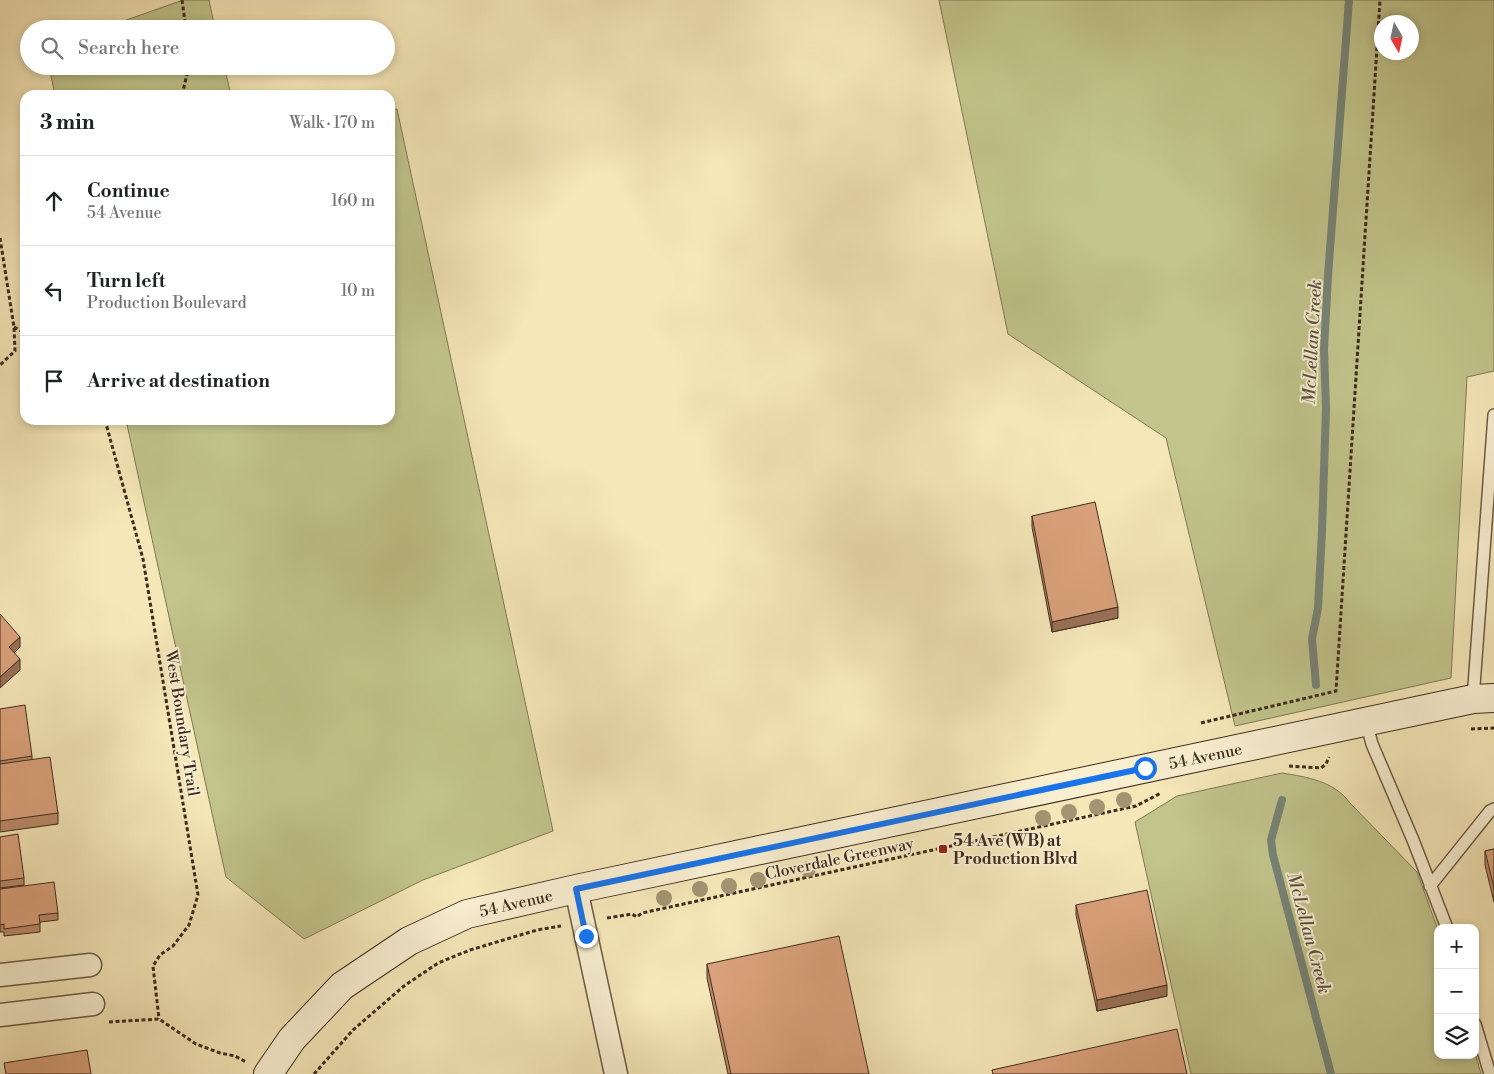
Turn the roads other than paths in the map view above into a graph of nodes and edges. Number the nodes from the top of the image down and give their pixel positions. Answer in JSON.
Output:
{"nodes":[{"id":1,"x":1494,"y":415,"type":"edge"},
{"id":2,"x":1483,"y":698,"type":"edge"},
{"id":3,"x":1366,"y":721,"type":"junction"},
{"id":4,"x":1494,"y":809,"type":"edge"},
{"id":5,"x":1430,"y":886,"type":"junction"},
{"id":6,"x":576,"y":889,"type":"junction"},
{"id":7,"x":1445,"y":924,"type":"edge"},
{"id":8,"x":90,"y":965,"type":"dead end"},
{"id":9,"x":0,"y":976,"type":"edge"},
{"id":10,"x":89,"y":1004,"type":"road end"},
{"id":11,"x":0,"y":1014,"type":"edge"},
{"id":12,"x":1479,"y":1037,"type":"edge"},
{"id":13,"x":268,"y":1074,"type":"edge"},
{"id":14,"x":616,"y":1074,"type":"edge"},
{"id":15,"x":1490,"y":1074,"type":"edge"}],
"edges":[{"from":1,"to":2,"type":"lane"},
{"from":2,"to":3,"type":"street","name":"54 Avenue"},
{"from":3,"to":5,"type":"lane"},
{"from":3,"to":6,"type":"street","name":"54 Avenue"},
{"from":4,"to":5,"type":"lane"},
{"from":5,"to":7,"type":"lane"},
{"from":6,"to":13,"type":"street","name":"54 Avenue"},
{"from":6,"to":14,"type":"street"},
{"from":8,"to":9,"type":"street"},
{"from":10,"to":11,"type":"street"},
{"from":12,"to":15,"type":"lane"}]}
